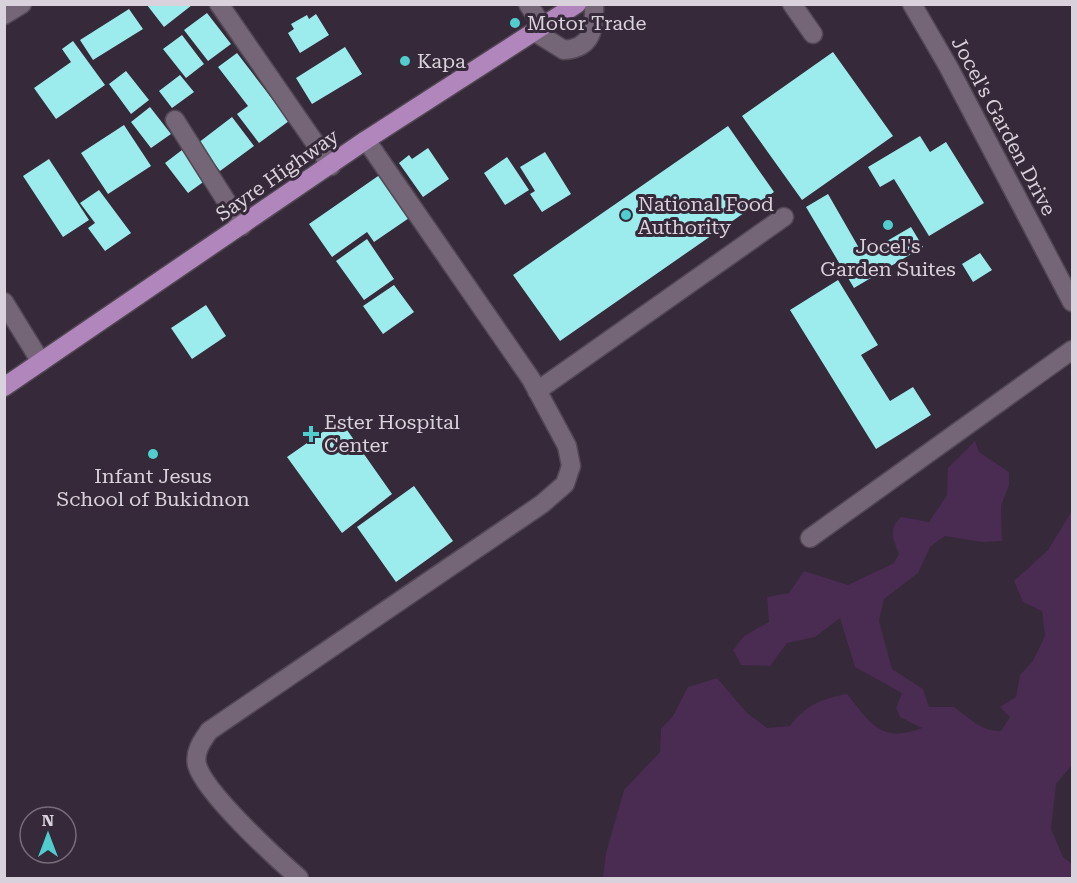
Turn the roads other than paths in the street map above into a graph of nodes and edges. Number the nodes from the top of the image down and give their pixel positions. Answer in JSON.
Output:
{"nodes":[{"id":1,"x":22,"y":4,"type":"edge"},
{"id":2,"x":219,"y":4,"type":"edge"},
{"id":3,"x":528,"y":4,"type":"edge"},
{"id":4,"x":577,"y":4,"type":"edge"},
{"id":5,"x":594,"y":4,"type":"edge"},
{"id":6,"x":792,"y":4,"type":"edge"},
{"id":7,"x":912,"y":4,"type":"edge"},
{"id":8,"x":4,"y":15,"type":"edge"},
{"id":9,"x":539,"y":30,"type":"junction"},
{"id":10,"x":813,"y":34,"type":"dead end"},
{"id":11,"x":175,"y":120,"type":"dead end"},
{"id":12,"x":366,"y":140,"type":"junction"},
{"id":13,"x":331,"y":166,"type":"junction"},
{"id":14,"x":784,"y":217,"type":"dead end"},
{"id":15,"x":242,"y":226,"type":"junction"},
{"id":16,"x":4,"y":302,"type":"edge"},
{"id":17,"x":1072,"y":302,"type":"edge"},
{"id":18,"x":1072,"y":350,"type":"edge"},
{"id":19,"x":41,"y":362,"type":"junction"},
{"id":20,"x":4,"y":387,"type":"edge"},
{"id":21,"x":537,"y":391,"type":"junction"},
{"id":22,"x":810,"y":537,"type":"dead end"},
{"id":23,"x":299,"y":879,"type":"edge"}],
"edges":[{"from":1,"to":8,"type":"street"},
{"from":2,"to":13,"type":"street"},
{"from":3,"to":9,"type":"street"},
{"from":4,"to":9,"type":"highway","name":"Sayre Highway"},
{"from":5,"to":9,"type":"street"},
{"from":6,"to":10,"type":"street"},
{"from":7,"to":17,"type":"street","name":"Jocel's Garden Drive"},
{"from":9,"to":12,"type":"highway","name":"Sayre Highway"},
{"from":11,"to":15,"type":"street"},
{"from":12,"to":13,"type":"highway","name":"Sayre Highway"},
{"from":12,"to":21,"type":"street"},
{"from":13,"to":15,"type":"highway","name":"Sayre Highway"},
{"from":14,"to":21,"type":"street"},
{"from":15,"to":19,"type":"highway","name":"Sayre Highway"},
{"from":16,"to":19,"type":"street"},
{"from":18,"to":22,"type":"street"},
{"from":19,"to":20,"type":"highway","name":"Sayre Highway"},
{"from":21,"to":23,"type":"street"}]}
